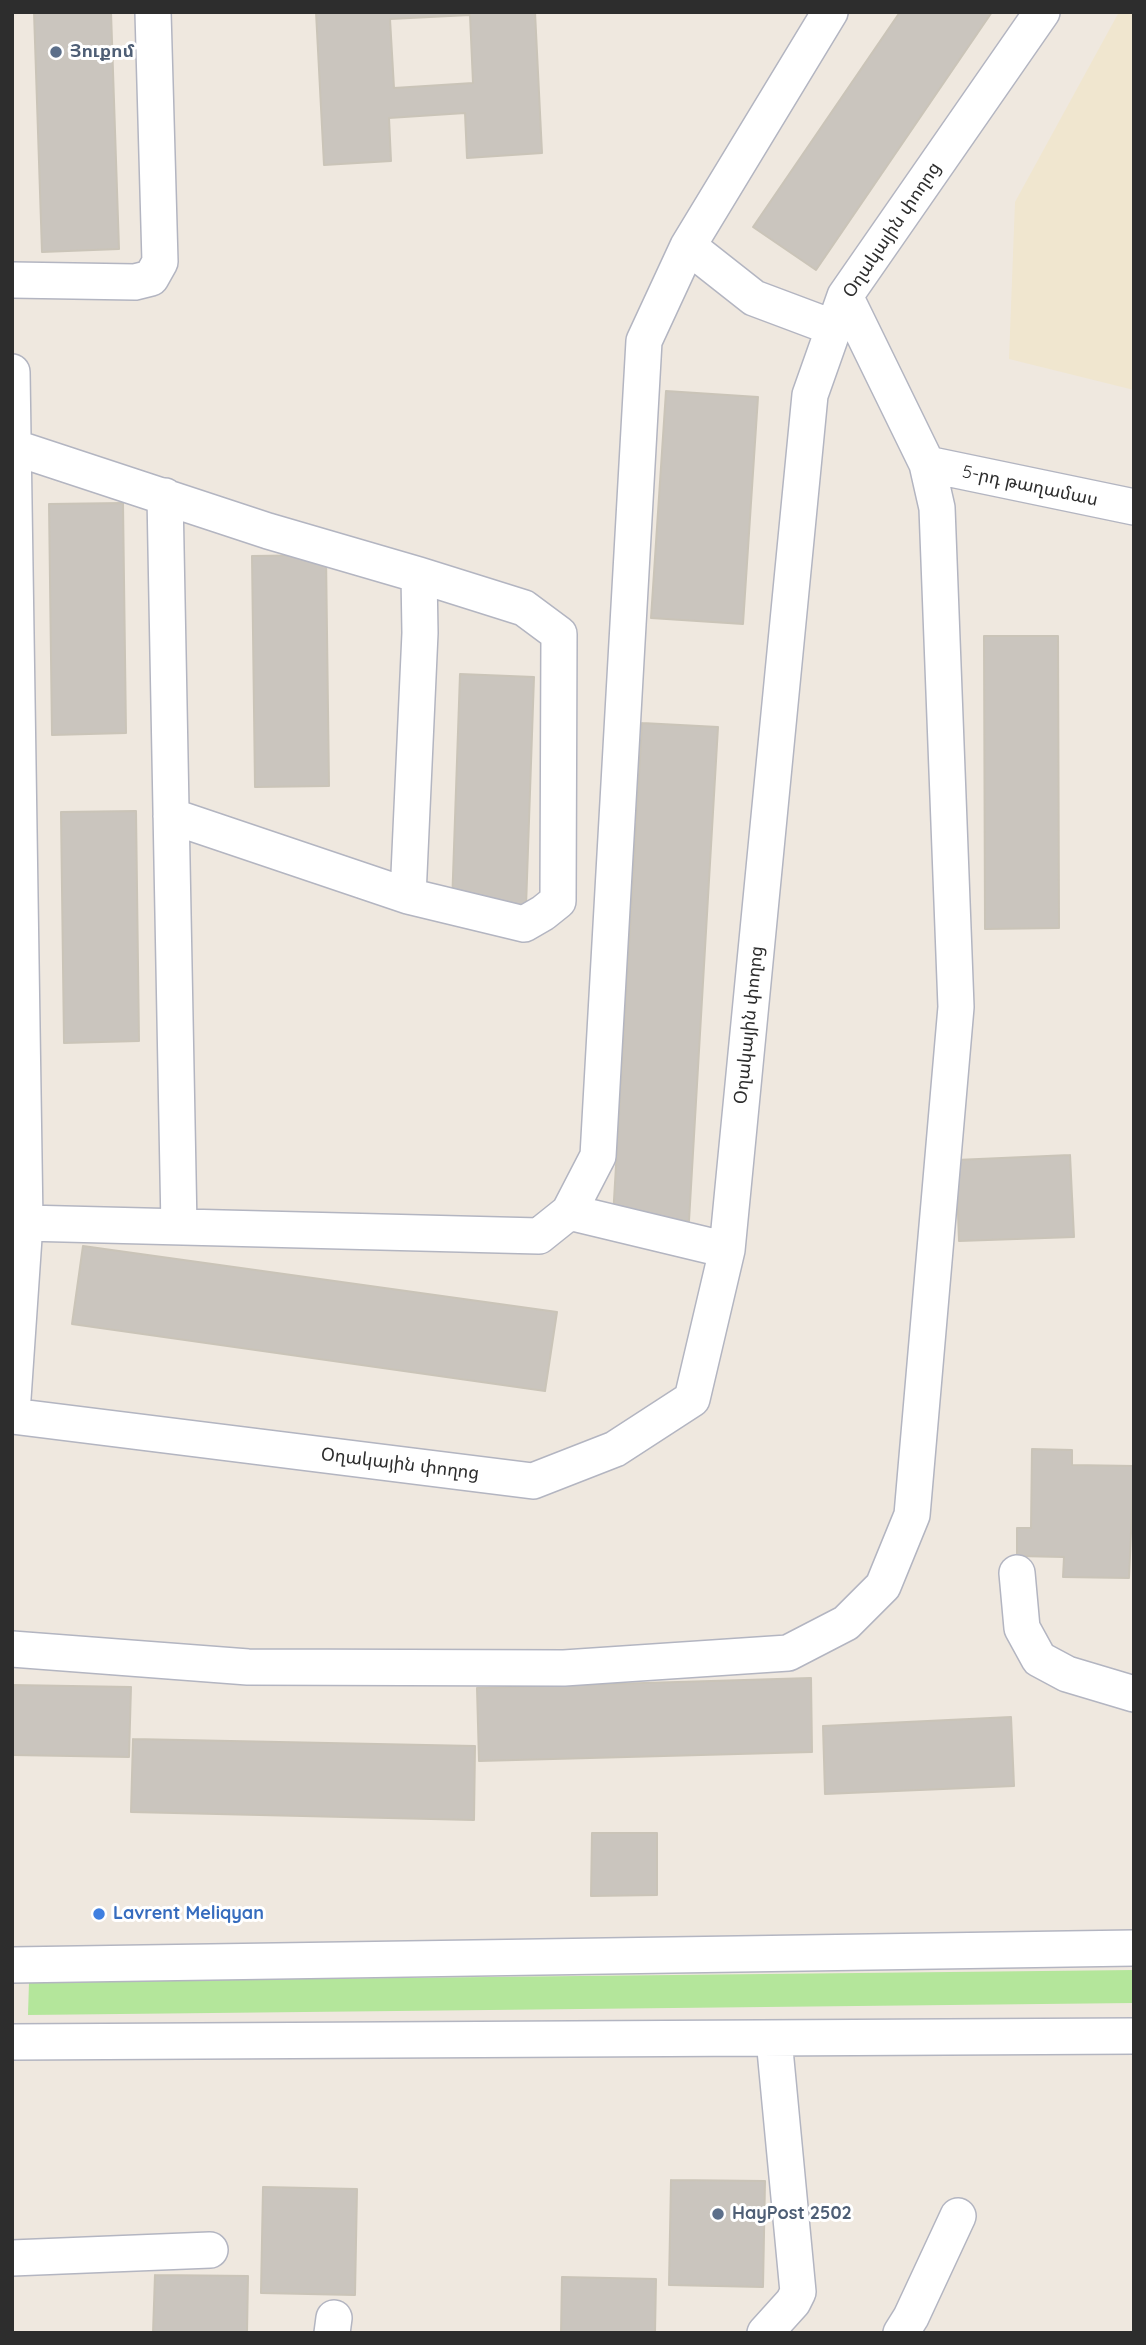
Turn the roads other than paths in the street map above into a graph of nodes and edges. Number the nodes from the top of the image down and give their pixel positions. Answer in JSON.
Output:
{"nodes":[{"id":1,"x":153,"y":12,"type":"edge"},
{"id":2,"x":830,"y":12,"type":"edge"},
{"id":3,"x":1042,"y":12,"type":"edge"},
{"id":4,"x":688,"y":246,"type":"junction"},
{"id":5,"x":12,"y":280,"type":"edge"},
{"id":6,"x":845,"y":296,"type":"junction"},
{"id":7,"x":834,"y":328,"type":"junction"},
{"id":8,"x":12,"y":372,"type":"edge"},
{"id":9,"x":13,"y":447,"type":"edge"},
{"id":10,"x":927,"y":464,"type":"junction"},
{"id":11,"x":165,"y":496,"type":"junction"},
{"id":12,"x":1134,"y":507,"type":"edge"},
{"id":13,"x":419,"y":575,"type":"junction"},
{"id":14,"x":171,"y":816,"type":"junction"},
{"id":15,"x":408,"y":896,"type":"junction"},
{"id":16,"x":569,"y":1212,"type":"junction"},
{"id":17,"x":25,"y":1223,"type":"junction"},
{"id":18,"x":179,"y":1227,"type":"junction"},
{"id":19,"x":727,"y":1250,"type":"junction"},
{"id":20,"x":12,"y":1415,"type":"edge"},
{"id":21,"x":1017,"y":1573,"type":"dead end"},
{"id":22,"x":12,"y":1649,"type":"edge"},
{"id":23,"x":1134,"y":1694,"type":"edge"},
{"id":24,"x":1134,"y":1948,"type":"edge"},
{"id":25,"x":12,"y":1965,"type":"edge"},
{"id":26,"x":1134,"y":2036,"type":"edge"},
{"id":27,"x":775,"y":2039,"type":"junction"},
{"id":28,"x":12,"y":2042,"type":"edge"},
{"id":29,"x":958,"y":2216,"type":"dead end"},
{"id":30,"x":210,"y":2250,"type":"dead end"},
{"id":31,"x":12,"y":2258,"type":"edge"},
{"id":32,"x":765,"y":2333,"type":"edge"},
{"id":33,"x":901,"y":2333,"type":"edge"}],
"edges":[{"from":1,"to":5,"type":"street"},
{"from":2,"to":4,"type":"street"},
{"from":3,"to":6,"type":"street","name":"Օղակային փողոց"},
{"from":4,"to":7,"type":"street"},
{"from":4,"to":16,"type":"street"},
{"from":6,"to":7,"type":"street","name":"Օղակային փողոց"},
{"from":6,"to":10,"type":"street"},
{"from":7,"to":19,"type":"street","name":"Օղակային փողոց"},
{"from":8,"to":9,"type":"street"},
{"from":9,"to":11,"type":"street"},
{"from":9,"to":17,"type":"street"},
{"from":10,"to":12,"type":"street","name":"5-րդ թաղամաս"},
{"from":10,"to":22,"type":"street"},
{"from":11,"to":13,"type":"street"},
{"from":11,"to":14,"type":"street"},
{"from":13,"to":15,"type":"street"},
{"from":13,"to":15,"type":"street"},
{"from":14,"to":15,"type":"street"},
{"from":14,"to":18,"type":"street"},
{"from":16,"to":18,"type":"street"},
{"from":16,"to":19,"type":"street"},
{"from":17,"to":18,"type":"street"},
{"from":17,"to":20,"type":"street"},
{"from":19,"to":20,"type":"street","name":"Օղակային փողոց"},
{"from":21,"to":23,"type":"street"},
{"from":24,"to":25,"type":"street"},
{"from":26,"to":27,"type":"street"},
{"from":27,"to":28,"type":"street"},
{"from":27,"to":32,"type":"street"},
{"from":29,"to":33,"type":"street"},
{"from":30,"to":31,"type":"street"}]}
